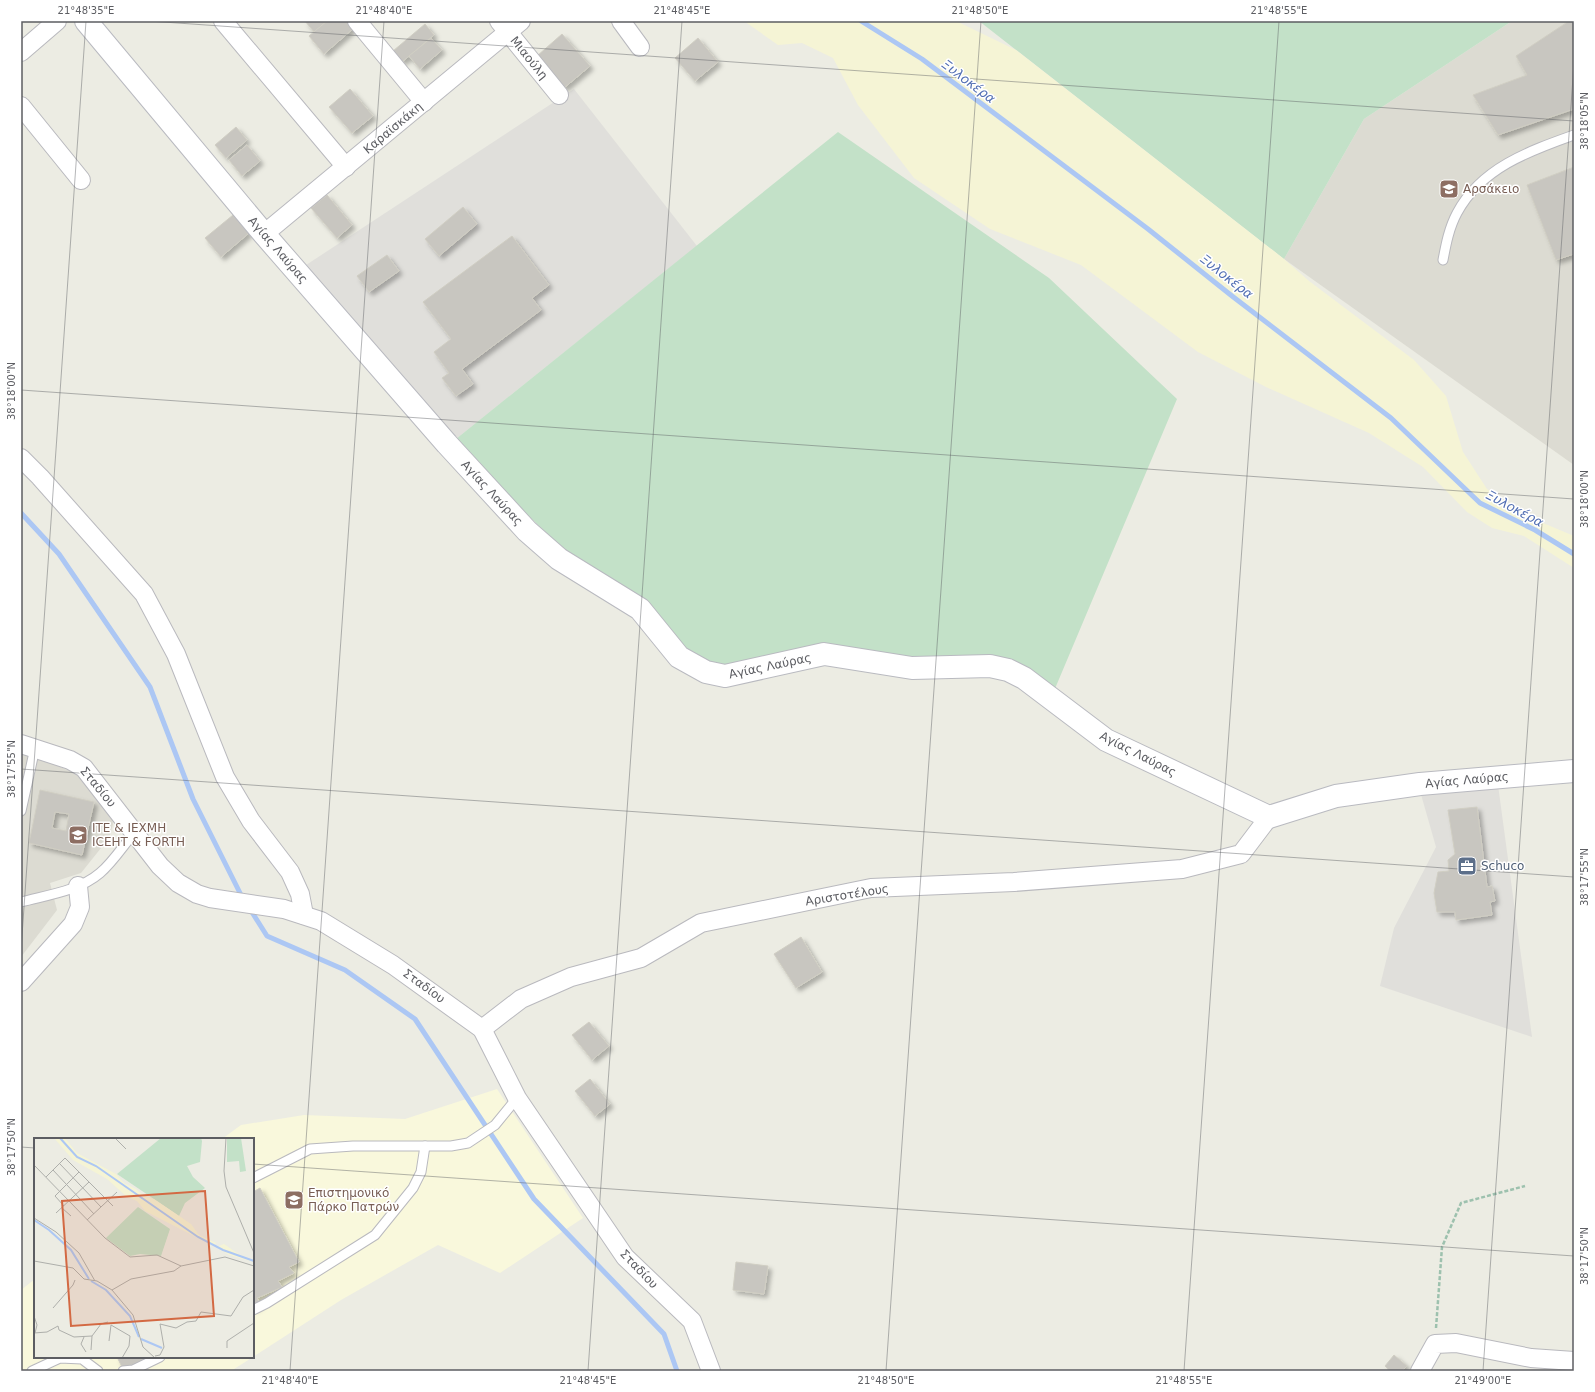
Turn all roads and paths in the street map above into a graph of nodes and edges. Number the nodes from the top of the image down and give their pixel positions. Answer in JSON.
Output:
{"nodes":[{"id":1,"x":57,"y":21,"type":"edge"},
{"id":2,"x":86,"y":21,"type":"edge"},
{"id":3,"x":223,"y":21,"type":"edge"},
{"id":4,"x":357,"y":21,"type":"edge"},
{"id":5,"x":621,"y":21,"type":"edge"},
{"id":6,"x":509,"y":25,"type":"edge"},
{"id":7,"x":640,"y":47,"type":"dead end"},
{"id":8,"x":21,"y":52,"type":"edge"},
{"id":9,"x":559,"y":95,"type":"dead end"},
{"id":10,"x":424,"y":102,"type":"junction"},
{"id":11,"x":21,"y":106,"type":"edge"},
{"id":12,"x":1574,"y":135,"type":"edge"},
{"id":13,"x":346,"y":167,"type":"junction"},
{"id":14,"x":81,"y":180,"type":"dead end"},
{"id":15,"x":264,"y":234,"type":"junction"},
{"id":16,"x":1443,"y":260,"type":"dead end"},
{"id":17,"x":21,"y":458,"type":"edge"},
{"id":18,"x":28,"y":746,"type":"edge"},
{"id":19,"x":1574,"y":771,"type":"edge"},
{"id":20,"x":21,"y":811,"type":"edge"},
{"id":21,"x":1269,"y":817,"type":"junction"},
{"id":22,"x":134,"y":833,"type":"junction"},
{"id":23,"x":78,"y":886,"type":"junction"},
{"id":24,"x":21,"y":902,"type":"edge"},
{"id":25,"x":304,"y":915,"type":"junction"},
{"id":26,"x":21,"y":982,"type":"edge"},
{"id":27,"x":482,"y":1029,"type":"junction"},
{"id":28,"x":517,"y":1098,"type":"junction"},
{"id":29,"x":425,"y":1146,"type":"junction"},
{"id":30,"x":254,"y":1177,"type":"edge"},
{"id":31,"x":1524,"y":1186,"type":"dead end"},
{"id":32,"x":254,"y":1310,"type":"edge"},
{"id":33,"x":1435,"y":1344,"type":"junction"},
{"id":34,"x":158,"y":1358,"type":"edge"},
{"id":35,"x":1574,"y":1361,"type":"edge"},
{"id":36,"x":32,"y":1371,"type":"edge"},
{"id":37,"x":98,"y":1371,"type":"edge"},
{"id":38,"x":123,"y":1371,"type":"edge"},
{"id":39,"x":711,"y":1371,"type":"edge"},
{"id":40,"x":1420,"y":1371,"type":"edge"}],
"edges":[{"from":1,"to":8,"type":"street"},
{"from":2,"to":15,"type":"street","name":"Αγίας Λαύρας"},
{"from":3,"to":13,"type":"street"},
{"from":4,"to":10,"type":"street"},
{"from":5,"to":7,"type":"street"},
{"from":6,"to":9,"type":"street","name":"Μιαούλη"},
{"from":6,"to":10,"type":"street","name":"Καραϊσκάκη"},
{"from":10,"to":13,"type":"street","name":"Καραϊσκάκη"},
{"from":11,"to":14,"type":"street"},
{"from":12,"to":16,"type":"lane"},
{"from":13,"to":15,"type":"street","name":"Καραϊσκάκη"},
{"from":15,"to":21,"type":"street","name":"Αγίας Λαύρας"},
{"from":17,"to":25,"type":"street"},
{"from":18,"to":20,"type":"lane"},
{"from":18,"to":22,"type":"street","name":"Σταδίου"},
{"from":19,"to":21,"type":"street","name":"Αγίας Λαύρας"},
{"from":21,"to":27,"type":"street","name":"Αριστοτέλους"},
{"from":22,"to":23,"type":"lane"},
{"from":22,"to":25,"type":"street","name":"Σταδίου"},
{"from":23,"to":24,"type":"lane"},
{"from":23,"to":26,"type":"street"},
{"from":25,"to":27,"type":"street","name":"Σταδίου"},
{"from":27,"to":28,"type":"street","name":"Σταδίου"},
{"from":28,"to":29,"type":"lane"},
{"from":28,"to":39,"type":"street","name":"Σταδίου"},
{"from":29,"to":30,"type":"lane"},
{"from":29,"to":32,"type":"lane"},
{"from":31,"to":33,"type":"path"},
{"from":33,"to":35,"type":"street"},
{"from":33,"to":40,"type":"street"},
{"from":34,"to":38,"type":"lane"},
{"from":36,"to":37,"type":"lane"}]}
